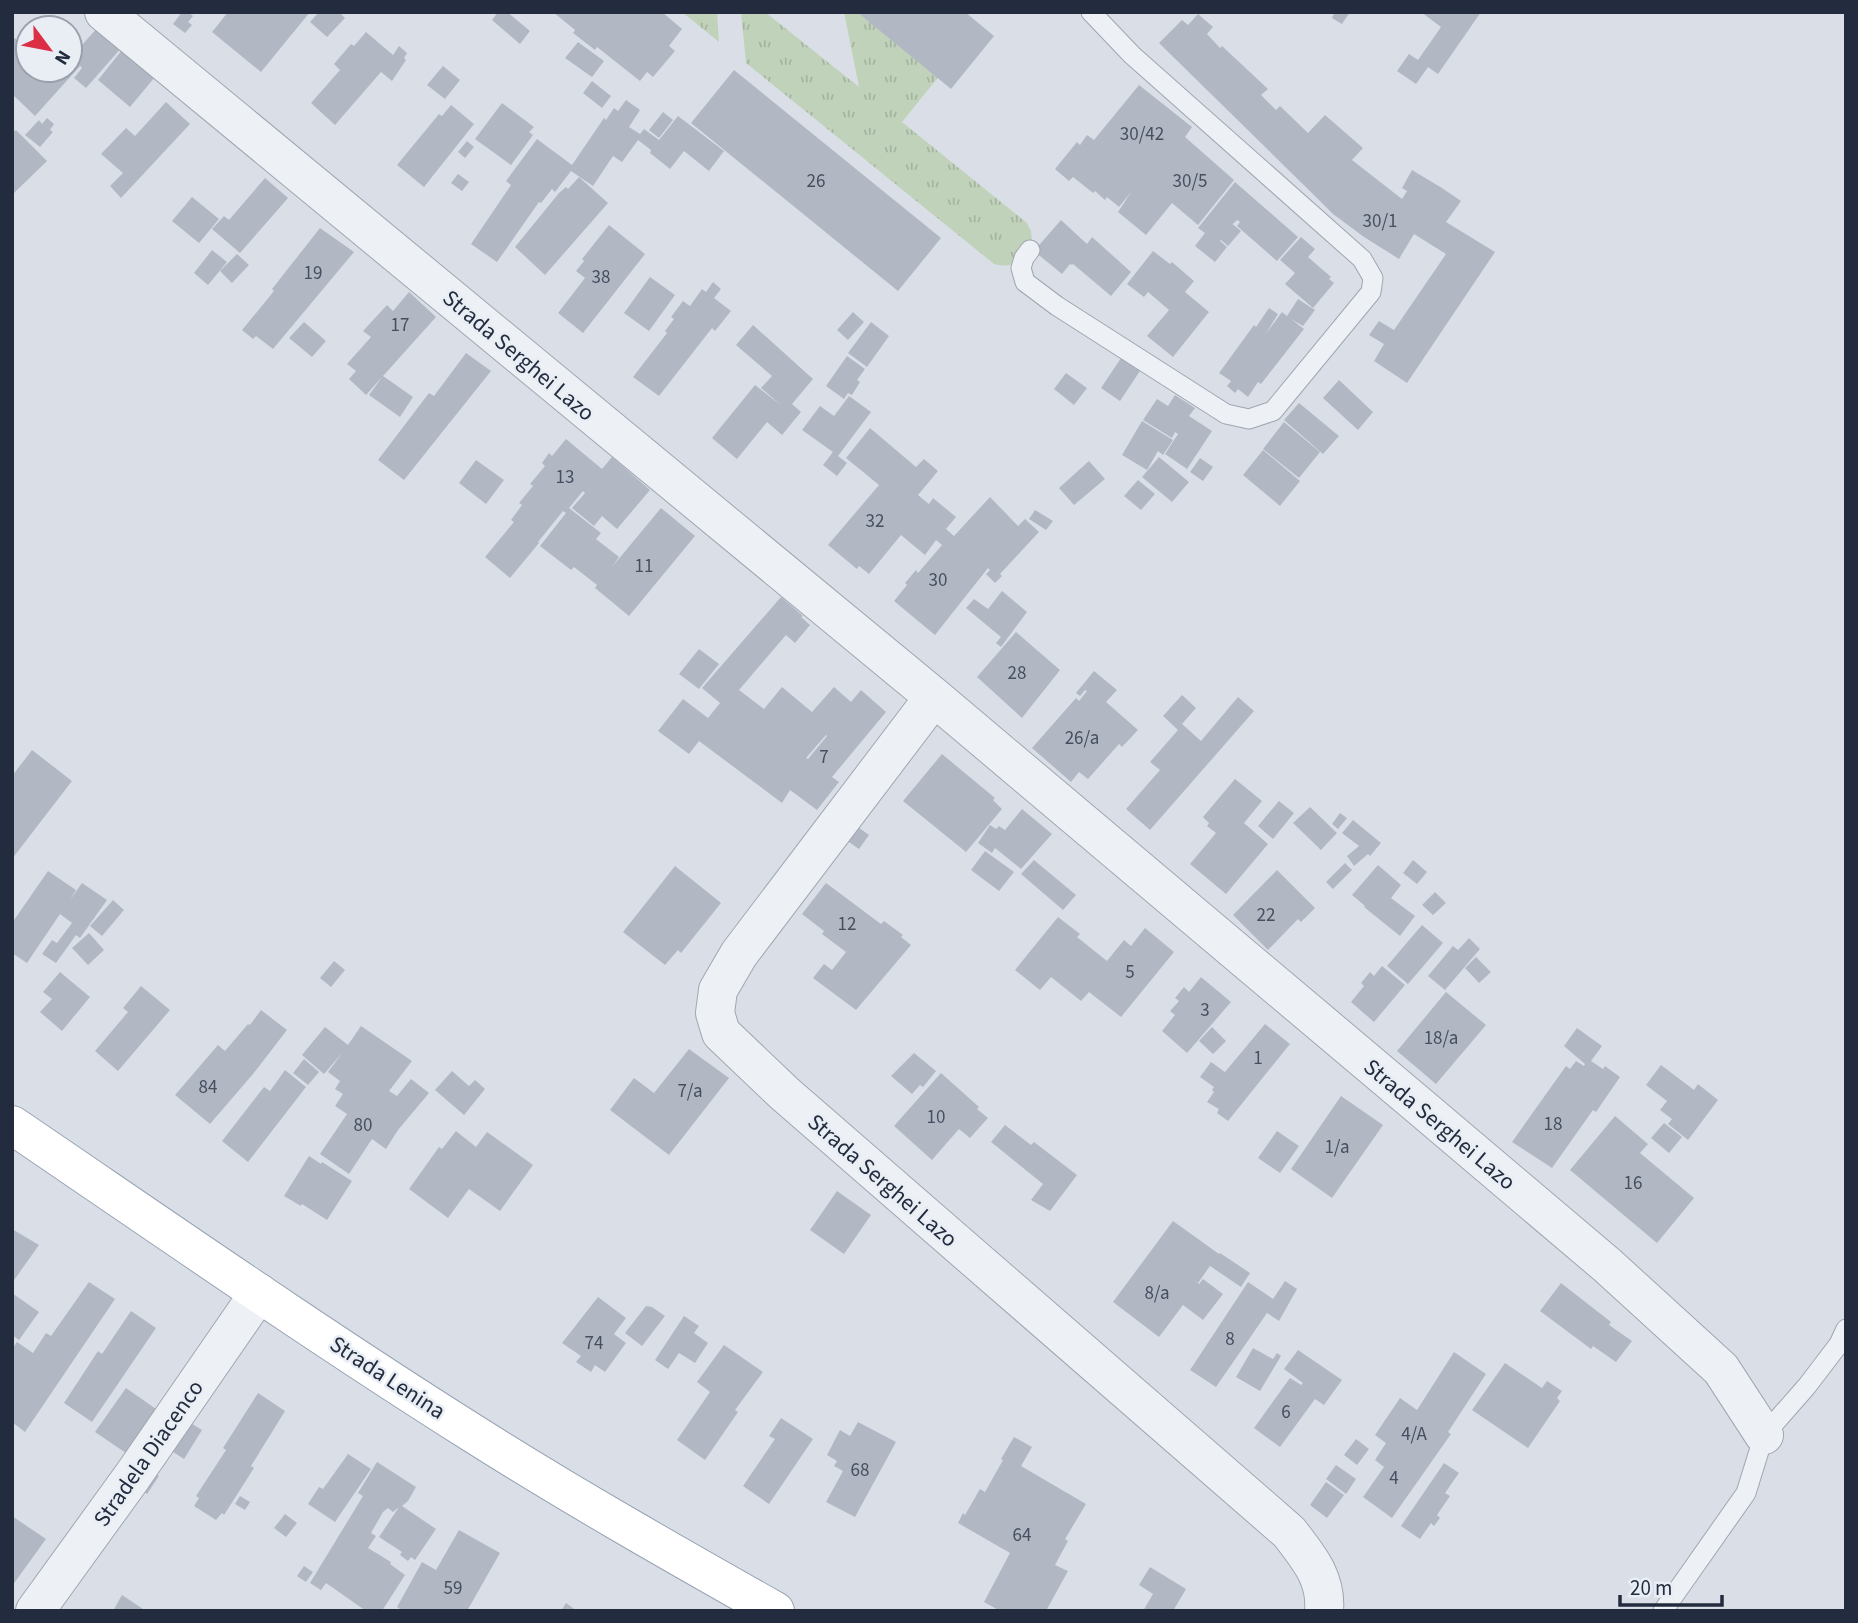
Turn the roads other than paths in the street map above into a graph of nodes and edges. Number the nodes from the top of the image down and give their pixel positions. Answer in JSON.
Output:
{"nodes":[{"id":1,"x":104,"y":12,"type":"edge"},
{"id":2,"x":1091,"y":12,"type":"edge"},
{"id":3,"x":1030,"y":250,"type":"dead end"},
{"id":4,"x":934,"y":698,"type":"junction"},
{"id":5,"x":12,"y":1125,"type":"edge"},
{"id":6,"x":260,"y":1293,"type":"junction"},
{"id":7,"x":1846,"y":1329,"type":"edge"},
{"id":8,"x":1764,"y":1435,"type":"junction"},
{"id":9,"x":35,"y":1611,"type":"edge"},
{"id":10,"x":775,"y":1611,"type":"edge"},
{"id":11,"x":1324,"y":1611,"type":"edge"},
{"id":12,"x":1663,"y":1611,"type":"edge"}],
"edges":[{"from":1,"to":4,"type":"street","name":"Strada Serghei Lazo"},
{"from":2,"to":3,"type":"lane"},
{"from":4,"to":8,"type":"street","name":"Strada Serghei Lazo"},
{"from":4,"to":11,"type":"street","name":"Strada Serghei Lazo"},
{"from":5,"to":6,"type":"main road","name":"Strada Lenina"},
{"from":6,"to":9,"type":"street","name":"Stradela Diacenco"},
{"from":6,"to":10,"type":"main road","name":"Strada Lenina"},
{"from":7,"to":8,"type":"lane"},
{"from":8,"to":12,"type":"lane"}]}
